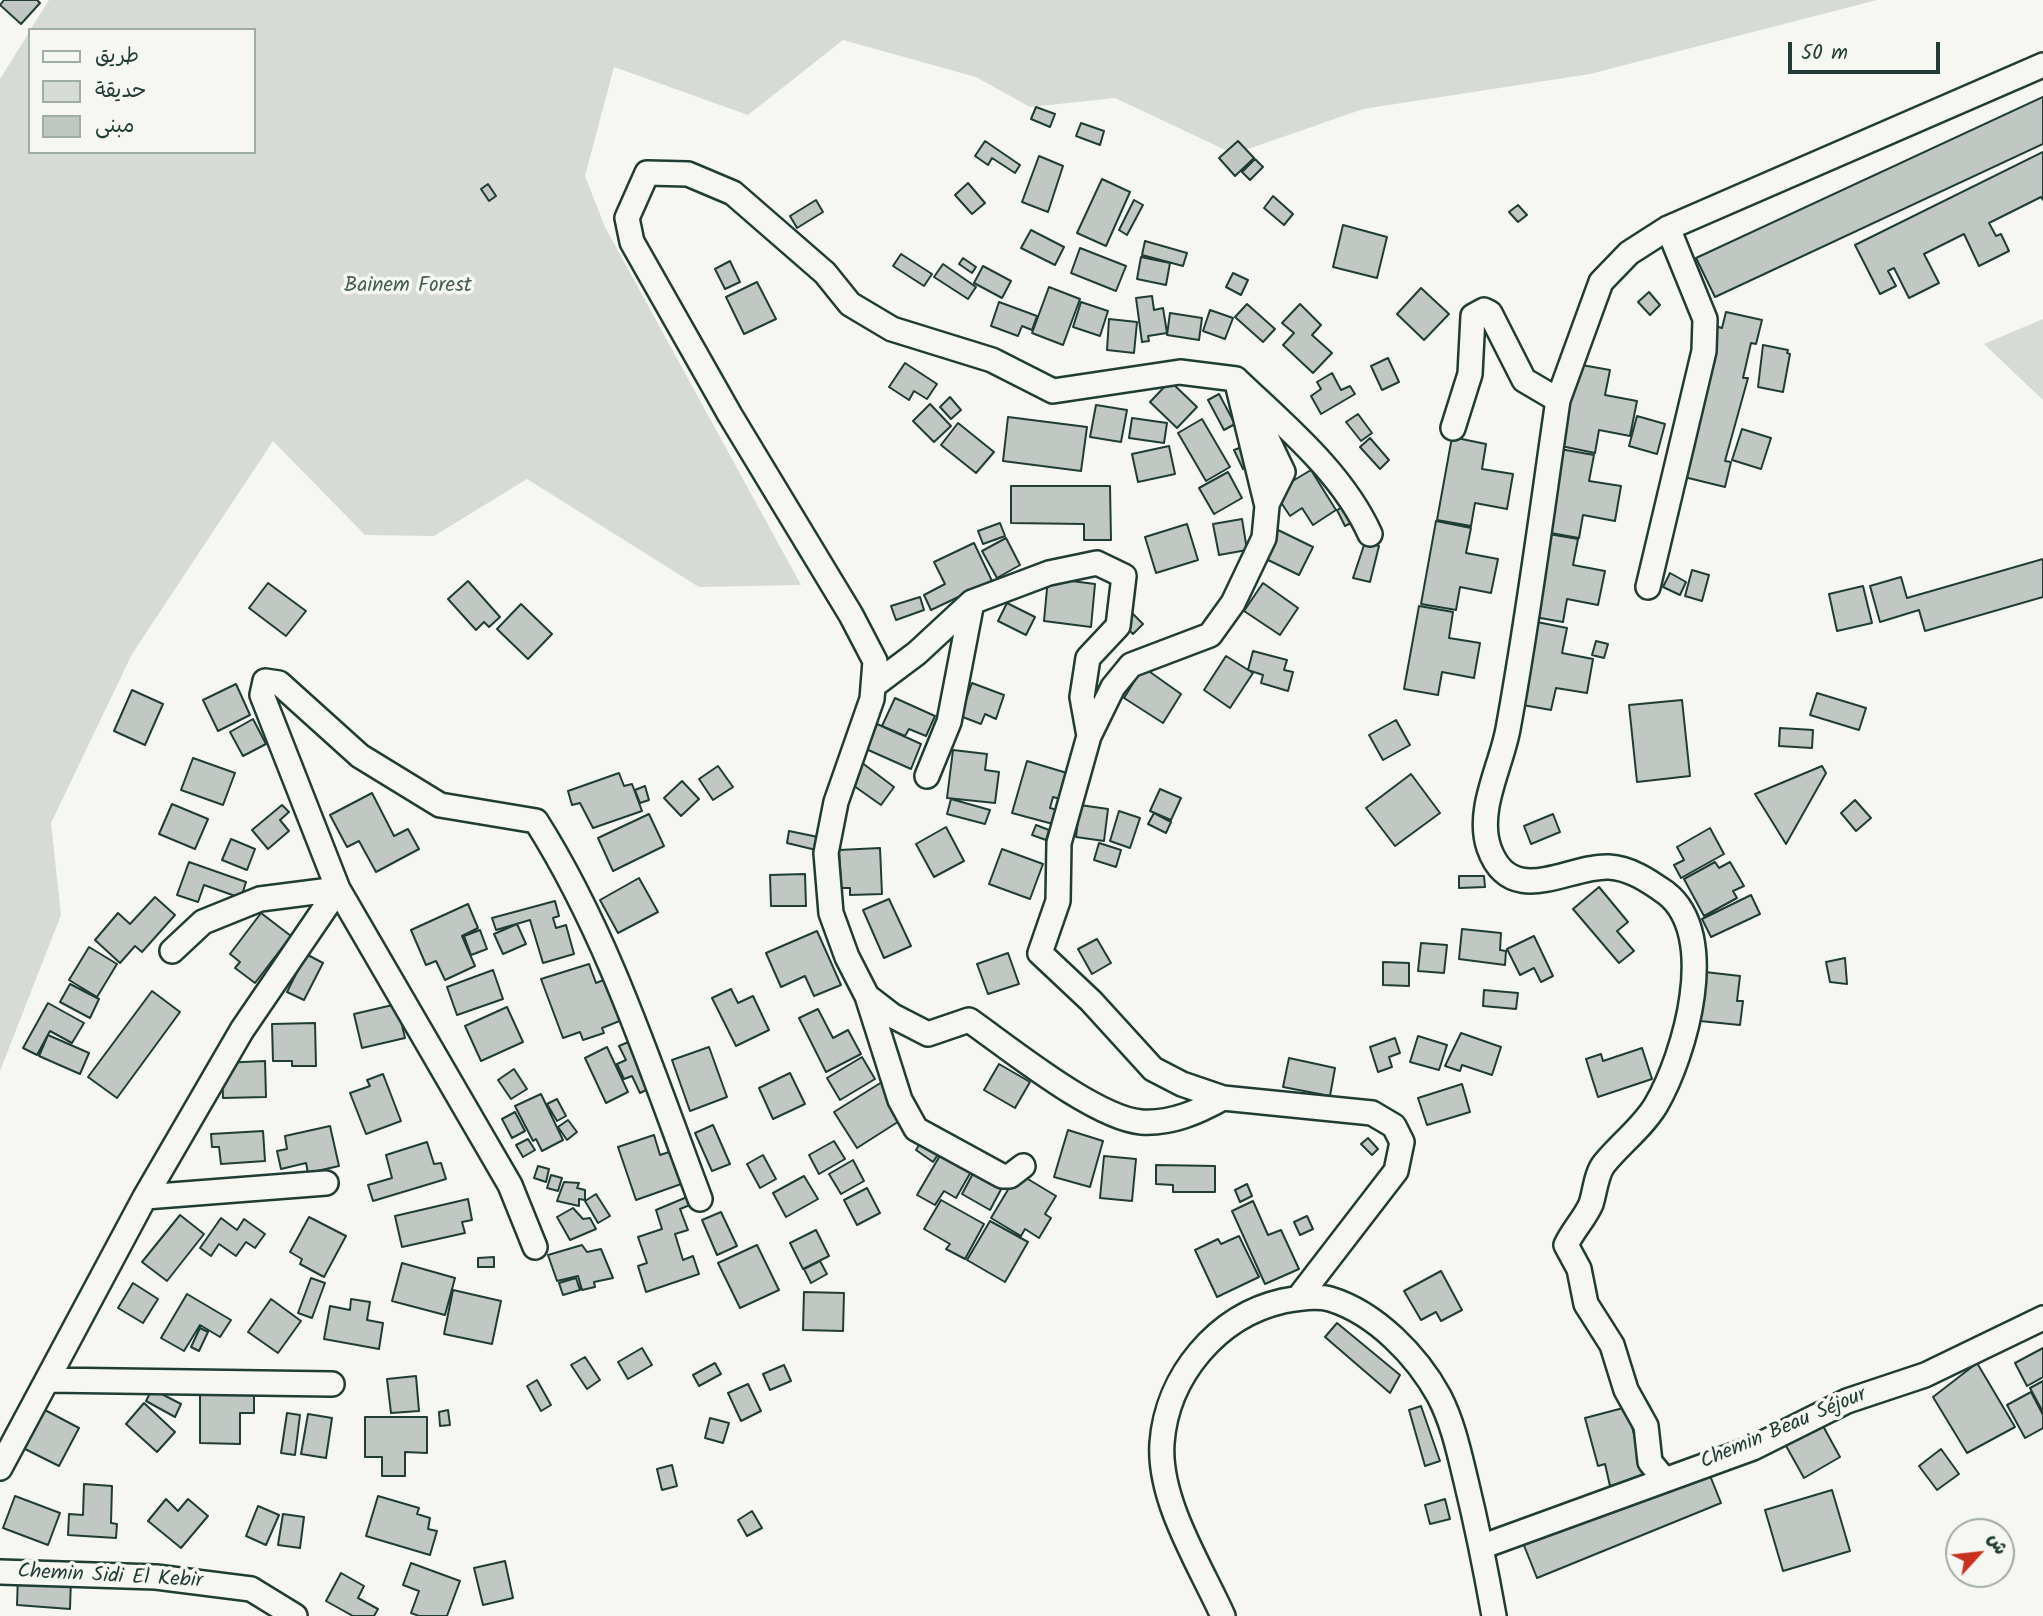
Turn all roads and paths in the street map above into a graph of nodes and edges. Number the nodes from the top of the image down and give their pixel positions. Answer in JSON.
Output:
{"nodes":[{"id":1,"x":2043,"y":65,"type":"edge"},
{"id":2,"x":1668,"y":228,"type":"junction"},
{"id":3,"x":1236,"y":379,"type":"junction"},
{"id":4,"x":1558,"y":400,"type":"junction"},
{"id":5,"x":1453,"y":428,"type":"dead end"},
{"id":6,"x":1370,"y":534,"type":"dead end"},
{"id":7,"x":1648,"y":587,"type":"dead end"},
{"id":8,"x":972,"y":602,"type":"junction"},
{"id":9,"x":873,"y":686,"type":"junction"},
{"id":10,"x":1089,"y":736,"type":"junction"},
{"id":11,"x":927,"y":776,"type":"dead end"},
{"id":12,"x":338,"y":889,"type":"junction"},
{"id":13,"x":172,"y":951,"type":"dead end"},
{"id":14,"x":867,"y":996,"type":"junction"},
{"id":15,"x":1223,"y":1098,"type":"junction"},
{"id":16,"x":1023,"y":1166,"type":"dead end"},
{"id":17,"x":326,"y":1183,"type":"dead end"},
{"id":18,"x":145,"y":1197,"type":"junction"},
{"id":19,"x":699,"y":1199,"type":"dead end"},
{"id":20,"x":535,"y":1247,"type":"dead end"},
{"id":21,"x":1299,"y":1297,"type":"junction"},
{"id":22,"x":2043,"y":1318,"type":"edge"},
{"id":23,"x":48,"y":1380,"type":"junction"},
{"id":24,"x":332,"y":1384,"type":"dead end"},
{"id":25,"x":0,"y":1468,"type":"edge"},
{"id":26,"x":1664,"y":1479,"type":"junction"},
{"id":27,"x":1481,"y":1547,"type":"junction"},
{"id":28,"x":0,"y":1573,"type":"edge"},
{"id":29,"x":295,"y":1616,"type":"edge"},
{"id":30,"x":1223,"y":1616,"type":"edge"},
{"id":31,"x":1494,"y":1616,"type":"edge"}],
"edges":[{"from":1,"to":2,"type":"street"},
{"from":2,"to":4,"type":"street"},
{"from":2,"to":7,"type":"street"},
{"from":3,"to":6,"type":"street"},
{"from":3,"to":9,"type":"street"},
{"from":3,"to":10,"type":"street"},
{"from":4,"to":5,"type":"street"},
{"from":4,"to":26,"type":"street"},
{"from":8,"to":9,"type":"street"},
{"from":8,"to":10,"type":"street"},
{"from":8,"to":11,"type":"street"},
{"from":9,"to":14,"type":"street"},
{"from":10,"to":15,"type":"street"},
{"from":12,"to":13,"type":"street"},
{"from":12,"to":18,"type":"street"},
{"from":12,"to":19,"type":"street"},
{"from":12,"to":20,"type":"street"},
{"from":14,"to":15,"type":"street"},
{"from":14,"to":16,"type":"street"},
{"from":15,"to":21,"type":"street"},
{"from":17,"to":18,"type":"street"},
{"from":18,"to":23,"type":"street"},
{"from":21,"to":27,"type":"street"},
{"from":21,"to":30,"type":"street"},
{"from":22,"to":26,"type":"street","name":"Chemin Beau Séjour"},
{"from":23,"to":24,"type":"street"},
{"from":23,"to":25,"type":"street"},
{"from":26,"to":27,"type":"street","name":"Chemin Beau Séjour"},
{"from":27,"to":31,"type":"street"},
{"from":28,"to":29,"type":"street","name":"Chemin Sidi El Kebir"}]}
